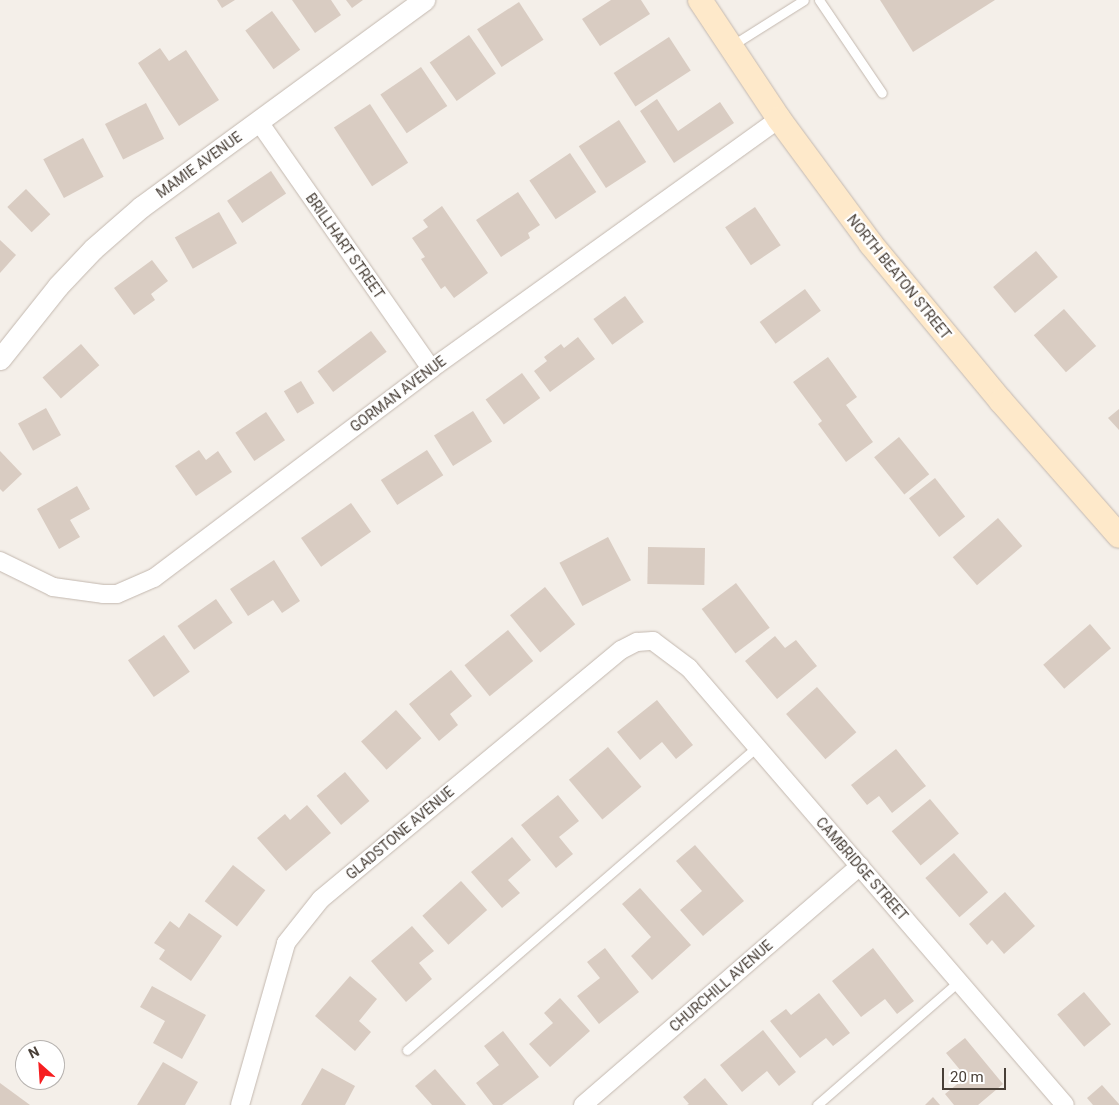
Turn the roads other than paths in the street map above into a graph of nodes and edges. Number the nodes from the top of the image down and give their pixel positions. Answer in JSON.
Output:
{"nodes":[{"id":1,"x":424,"y":0,"type":"edge"},
{"id":2,"x":700,"y":0,"type":"edge"},
{"id":3,"x":804,"y":0,"type":"edge"},
{"id":4,"x":819,"y":0,"type":"edge"},
{"id":5,"x":731,"y":46,"type":"junction"},
{"id":6,"x":882,"y":94,"type":"dead end"},
{"id":7,"x":779,"y":119,"type":"junction"},
{"id":8,"x":259,"y":122,"type":"junction"},
{"id":9,"x":0,"y":359,"type":"edge"},
{"id":10,"x":431,"y":369,"type":"junction"},
{"id":11,"x":1119,"y":536,"type":"edge"},
{"id":12,"x":0,"y":561,"type":"edge"},
{"id":13,"x":659,"y":645,"type":"joint"},
{"id":14,"x":756,"y":746,"type":"junction"},
{"id":15,"x":860,"y":866,"type":"junction"},
{"id":16,"x":958,"y":981,"type":"junction"},
{"id":17,"x":407,"y":1050,"type":"dead end"},
{"id":18,"x":1060,"y":1103,"type":"edge"},
{"id":19,"x":240,"y":1105,"type":"edge"},
{"id":20,"x":583,"y":1105,"type":"edge"},
{"id":21,"x":817,"y":1105,"type":"edge"}],
"edges":[{"from":1,"to":8,"type":"street","name":"MAMIE AVENUE"},
{"from":2,"to":5,"type":"main road","name":"NORTH BEATON STREET"},
{"from":3,"to":5,"type":"lane"},
{"from":4,"to":6,"type":"lane"},
{"from":5,"to":7,"type":"main road","name":"NORTH BEATON STREET"},
{"from":7,"to":10,"type":"street","name":"GORMAN AVENUE"},
{"from":7,"to":11,"type":"main road","name":"NORTH BEATON STREET"},
{"from":8,"to":9,"type":"street","name":"MAMIE AVENUE"},
{"from":8,"to":10,"type":"street","name":"BRILLHART STREET"},
{"from":10,"to":12,"type":"street","name":"GORMAN AVENUE"},
{"from":13,"to":14,"type":"street","name":"CAMBRIDGE STREET"},
{"from":13,"to":19,"type":"street","name":"GLADSTONE AVENUE"},
{"from":14,"to":15,"type":"street","name":"CAMBRIDGE STREET"},
{"from":14,"to":17,"type":"lane"},
{"from":15,"to":16,"type":"street","name":"CAMBRIDGE STREET"},
{"from":15,"to":20,"type":"street","name":"CHURCHILL AVENUE"},
{"from":16,"to":18,"type":"street","name":"CAMBRIDGE STREET"},
{"from":16,"to":21,"type":"lane"}]}
